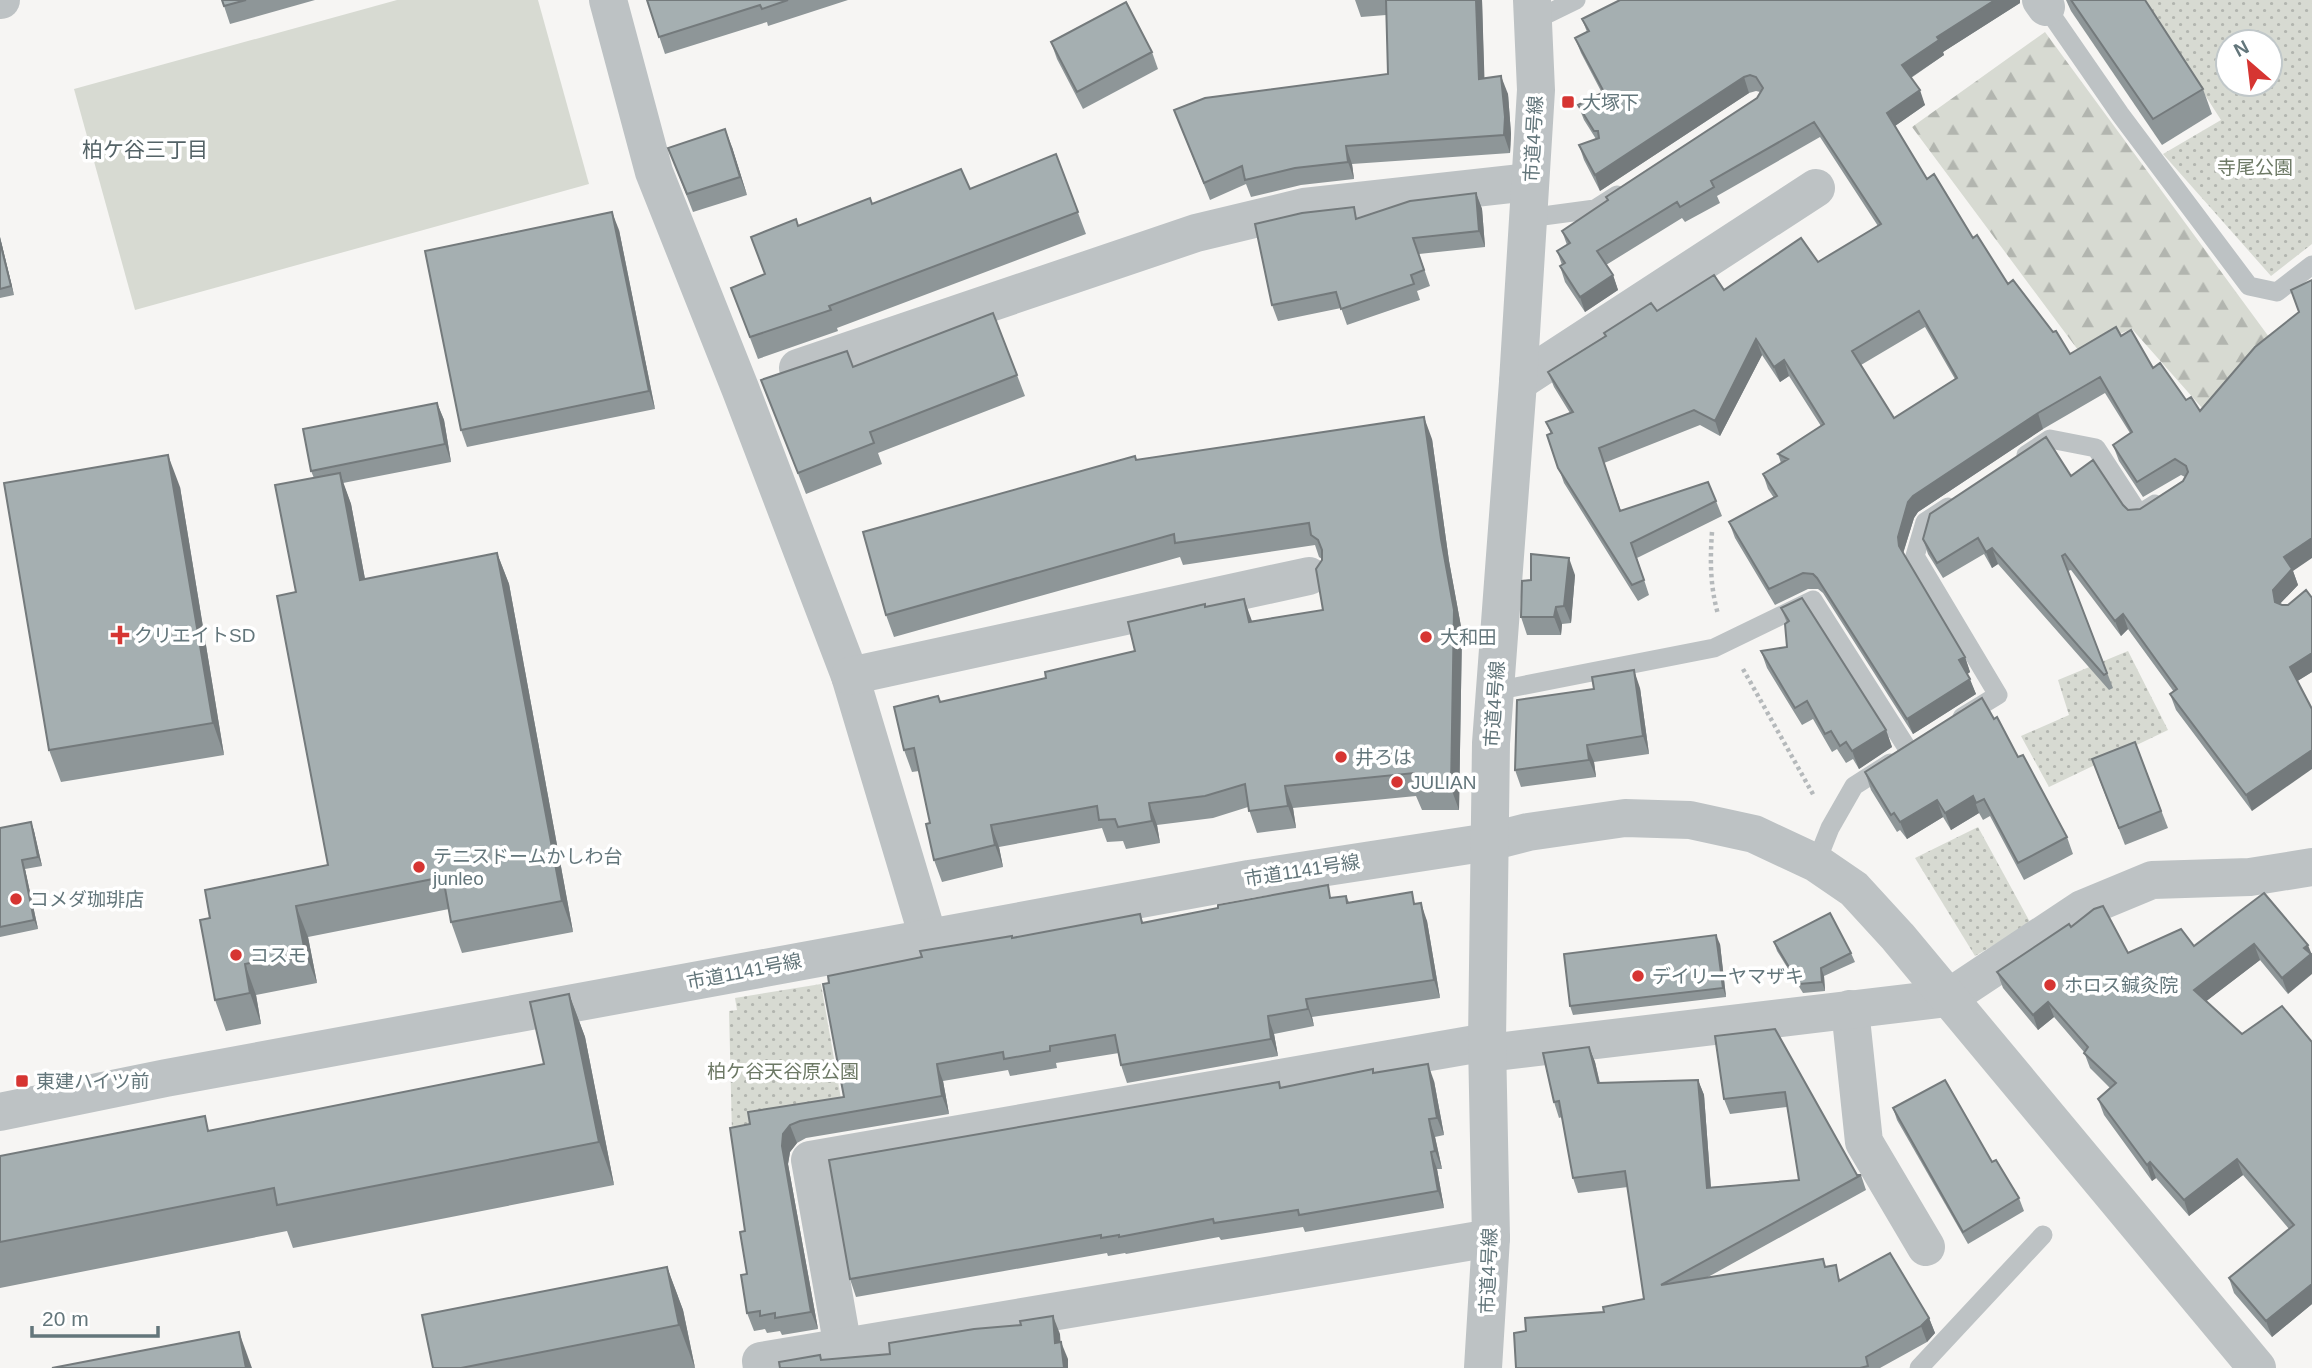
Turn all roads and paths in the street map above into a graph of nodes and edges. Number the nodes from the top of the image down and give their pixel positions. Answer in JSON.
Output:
{"nodes":[{"id":1,"x":608,"y":0,"type":"edge"},
{"id":2,"x":1576,"y":0,"type":"edge"},
{"id":3,"x":2044,"y":4,"type":"edge"},
{"id":4,"x":1533,"y":11,"type":"edge"},
{"id":5,"x":1630,"y":186,"type":"edge"},
{"id":6,"x":1816,"y":188,"type":"dead end"},
{"id":7,"x":1529,"y":200,"type":"junction"},
{"id":8,"x":2312,"y":265,"type":"edge"},
{"id":9,"x":1518,"y":382,"type":"junction"},
{"id":10,"x":740,"y":388,"type":"junction"},
{"id":11,"x":2016,"y":462,"type":"edge"},
{"id":12,"x":2171,"y":494,"type":"edge"},
{"id":13,"x":1959,"y":500,"type":"edge"},
{"id":14,"x":1712,"y":532,"type":"dead end"},
{"id":15,"x":1309,"y":576,"type":"dead end"},
{"id":16,"x":1727,"y":641,"type":"junction"},
{"id":17,"x":850,"y":676,"type":"junction"},
{"id":18,"x":1495,"y":691,"type":"junction"},
{"id":19,"x":1942,"y":730,"type":"edge"},
{"id":20,"x":1820,"y":806,"type":"dead end"},
{"id":21,"x":1489,"y":842,"type":"junction"},
{"id":22,"x":1815,"y":863,"type":"junction"},
{"id":23,"x":2312,"y":867,"type":"edge"},
{"id":24,"x":928,"y":937,"type":"junction"},
{"id":25,"x":1948,"y":998,"type":"junction"},
{"id":26,"x":1850,"y":1009,"type":"junction"},
{"id":27,"x":1488,"y":1048,"type":"junction"},
{"id":28,"x":0,"y":1112,"type":"edge"},
{"id":29,"x":2043,"y":1236,"type":"dead end"},
{"id":30,"x":1490,"y":1238,"type":"junction"},
{"id":31,"x":1926,"y":1247,"type":"dead end"},
{"id":32,"x":844,"y":1348,"type":"junction"},
{"id":33,"x":762,"y":1368,"type":"edge"},
{"id":34,"x":1483,"y":1368,"type":"edge"},
{"id":35,"x":1919,"y":1368,"type":"edge"},
{"id":36,"x":2256,"y":1368,"type":"edge"}],
"edges":[{"from":1,"to":10,"type":"street"},
{"from":2,"to":4,"type":"lane"},
{"from":3,"to":8,"type":"lane"},
{"from":4,"to":7,"type":"street","name":"市道4号線"},
{"from":5,"to":7,"type":"lane"},
{"from":6,"to":9,"type":"street"},
{"from":7,"to":9,"type":"street","name":"市道4号線"},
{"from":7,"to":10,"type":"street"},
{"from":9,"to":18,"type":"street","name":"市道4号線"},
{"from":10,"to":17,"type":"street"},
{"from":11,"to":12,"type":"lane"},
{"from":13,"to":19,"type":"lane"},
{"from":14,"to":16,"type":"path"},
{"from":15,"to":17,"type":"street"},
{"from":16,"to":18,"type":"lane"},
{"from":16,"to":20,"type":"path"},
{"from":16,"to":22,"type":"lane"},
{"from":17,"to":24,"type":"street"},
{"from":18,"to":21,"type":"street","name":"市道4号線"},
{"from":21,"to":22,"type":"street","name":"市道1141号線"},
{"from":21,"to":24,"type":"street","name":"市道1141号線"},
{"from":21,"to":27,"type":"street","name":"市道4号線"},
{"from":22,"to":25,"type":"street","name":"市道1141号線"},
{"from":23,"to":25,"type":"street"},
{"from":24,"to":28,"type":"street","name":"市道1141号線"},
{"from":25,"to":26,"type":"street"},
{"from":25,"to":36,"type":"street","name":"市道1141号線"},
{"from":26,"to":27,"type":"street"},
{"from":26,"to":31,"type":"street"},
{"from":27,"to":30,"type":"street","name":"市道4号線"},
{"from":27,"to":32,"type":"street"},
{"from":29,"to":35,"type":"lane"},
{"from":30,"to":32,"type":"street"},
{"from":30,"to":34,"type":"street","name":"市道4号線"},
{"from":32,"to":33,"type":"street"}]}
